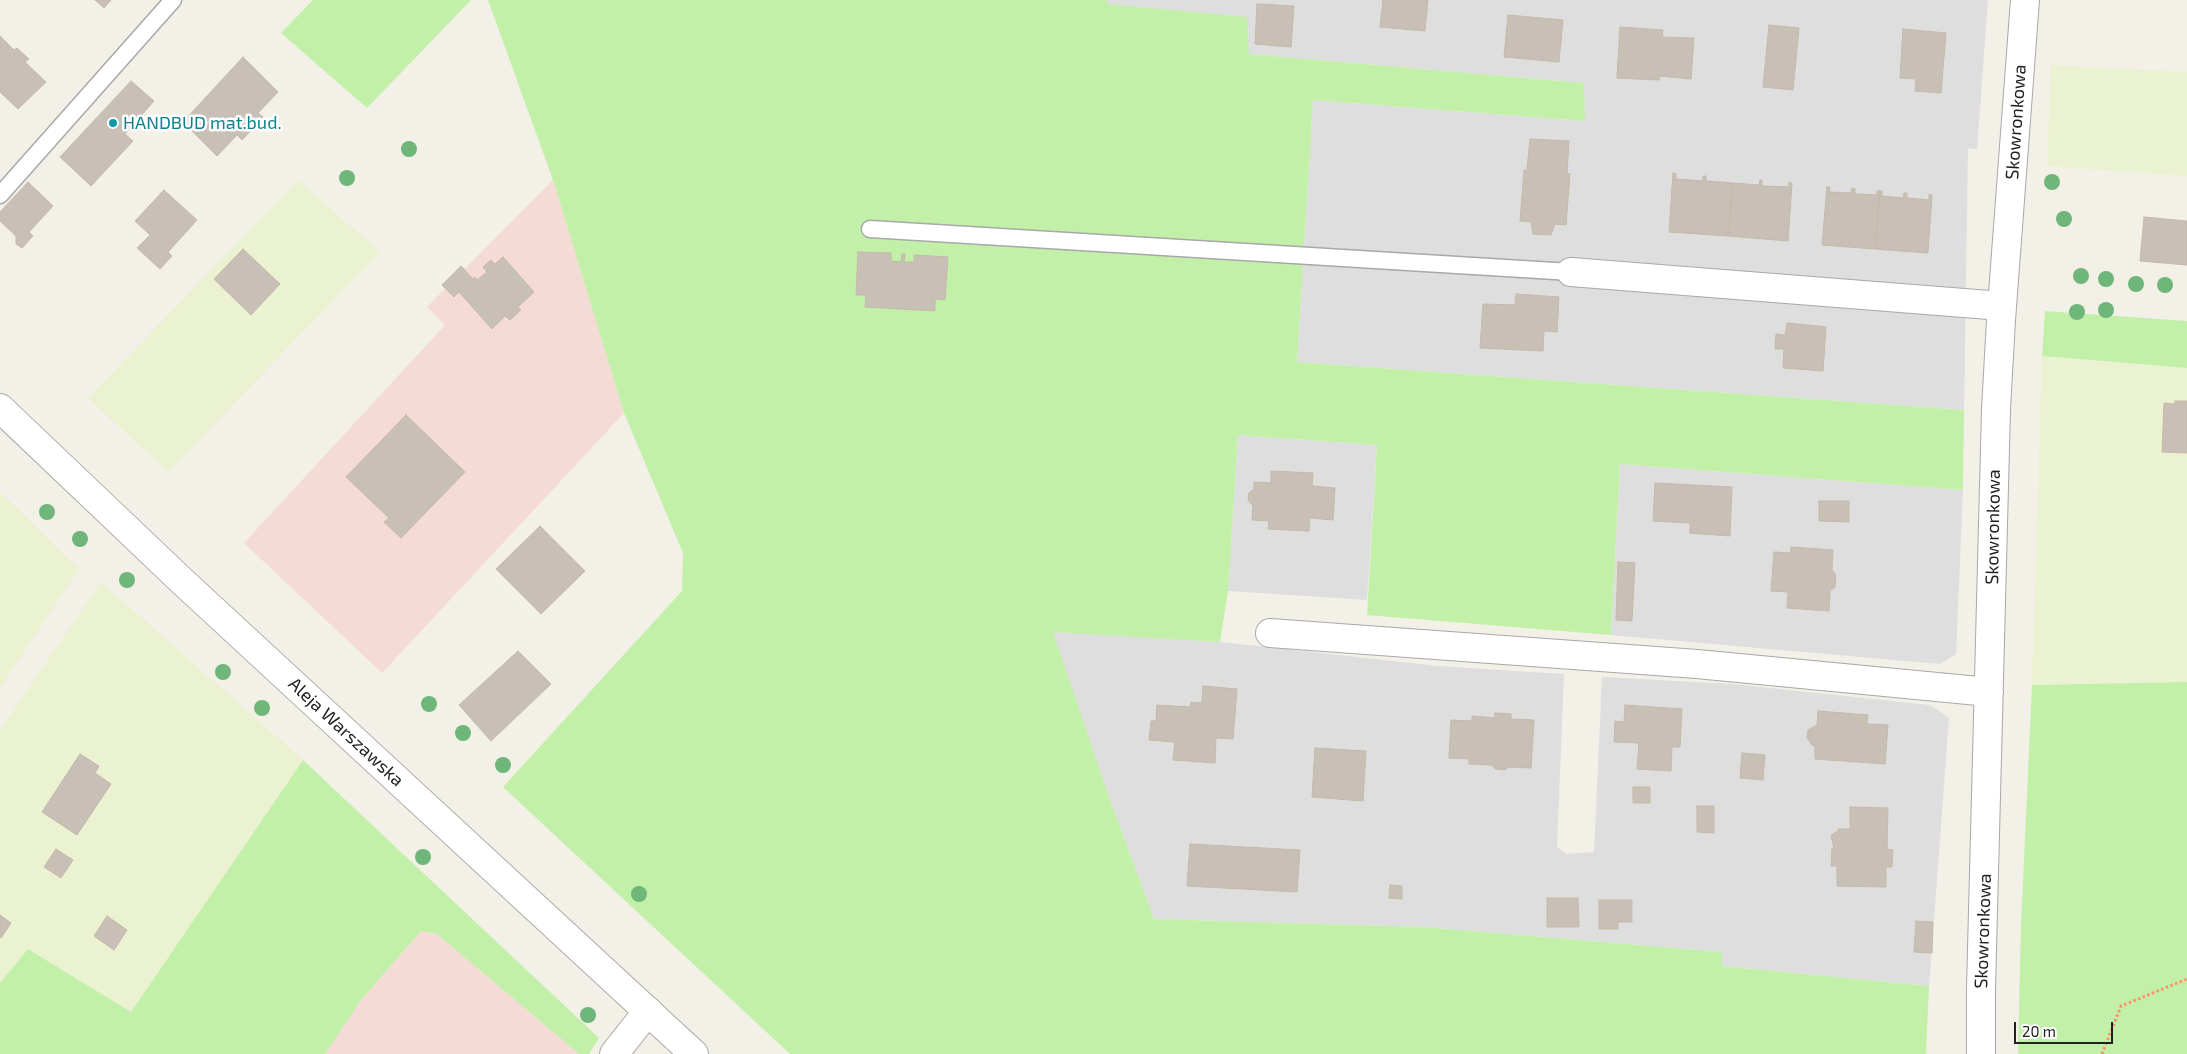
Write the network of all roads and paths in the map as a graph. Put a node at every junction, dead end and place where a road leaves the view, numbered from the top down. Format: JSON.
{"nodes":[{"id":1,"x":172,"y":0,"type":"edge"},
{"id":2,"x":2025,"y":0,"type":"edge"},
{"id":3,"x":0,"y":196,"type":"edge"},
{"id":4,"x":870,"y":229,"type":"dead end"},
{"id":5,"x":1571,"y":272,"type":"joint"},
{"id":6,"x":2002,"y":306,"type":"junction"},
{"id":7,"x":2,"y":414,"type":"edge"},
{"id":8,"x":1270,"y":633,"type":"dead end"},
{"id":9,"x":1989,"y":692,"type":"junction"},
{"id":10,"x":2187,"y":979,"type":"edge"},
{"id":11,"x":648,"y":1011,"type":"junction"},
{"id":12,"x":614,"y":1054,"type":"edge"},
{"id":13,"x":694,"y":1054,"type":"edge"},
{"id":14,"x":1981,"y":1054,"type":"edge"},
{"id":15,"x":2102,"y":1054,"type":"edge"}],
"edges":[{"from":1,"to":3,"type":"lane"},
{"from":2,"to":6,"type":"street","name":"Skowronkowa"},
{"from":4,"to":5,"type":"lane"},
{"from":5,"to":6,"type":"street"},
{"from":6,"to":9,"type":"street","name":"Skowronkowa"},
{"from":7,"to":11,"type":"street","name":"Aleja Warszawska"},
{"from":8,"to":9,"type":"street"},
{"from":9,"to":14,"type":"street","name":"Skowronkowa"},
{"from":10,"to":15,"type":"path"},
{"from":11,"to":12,"type":"street"},
{"from":11,"to":13,"type":"street","name":"Aleja Warszawska"}]}
